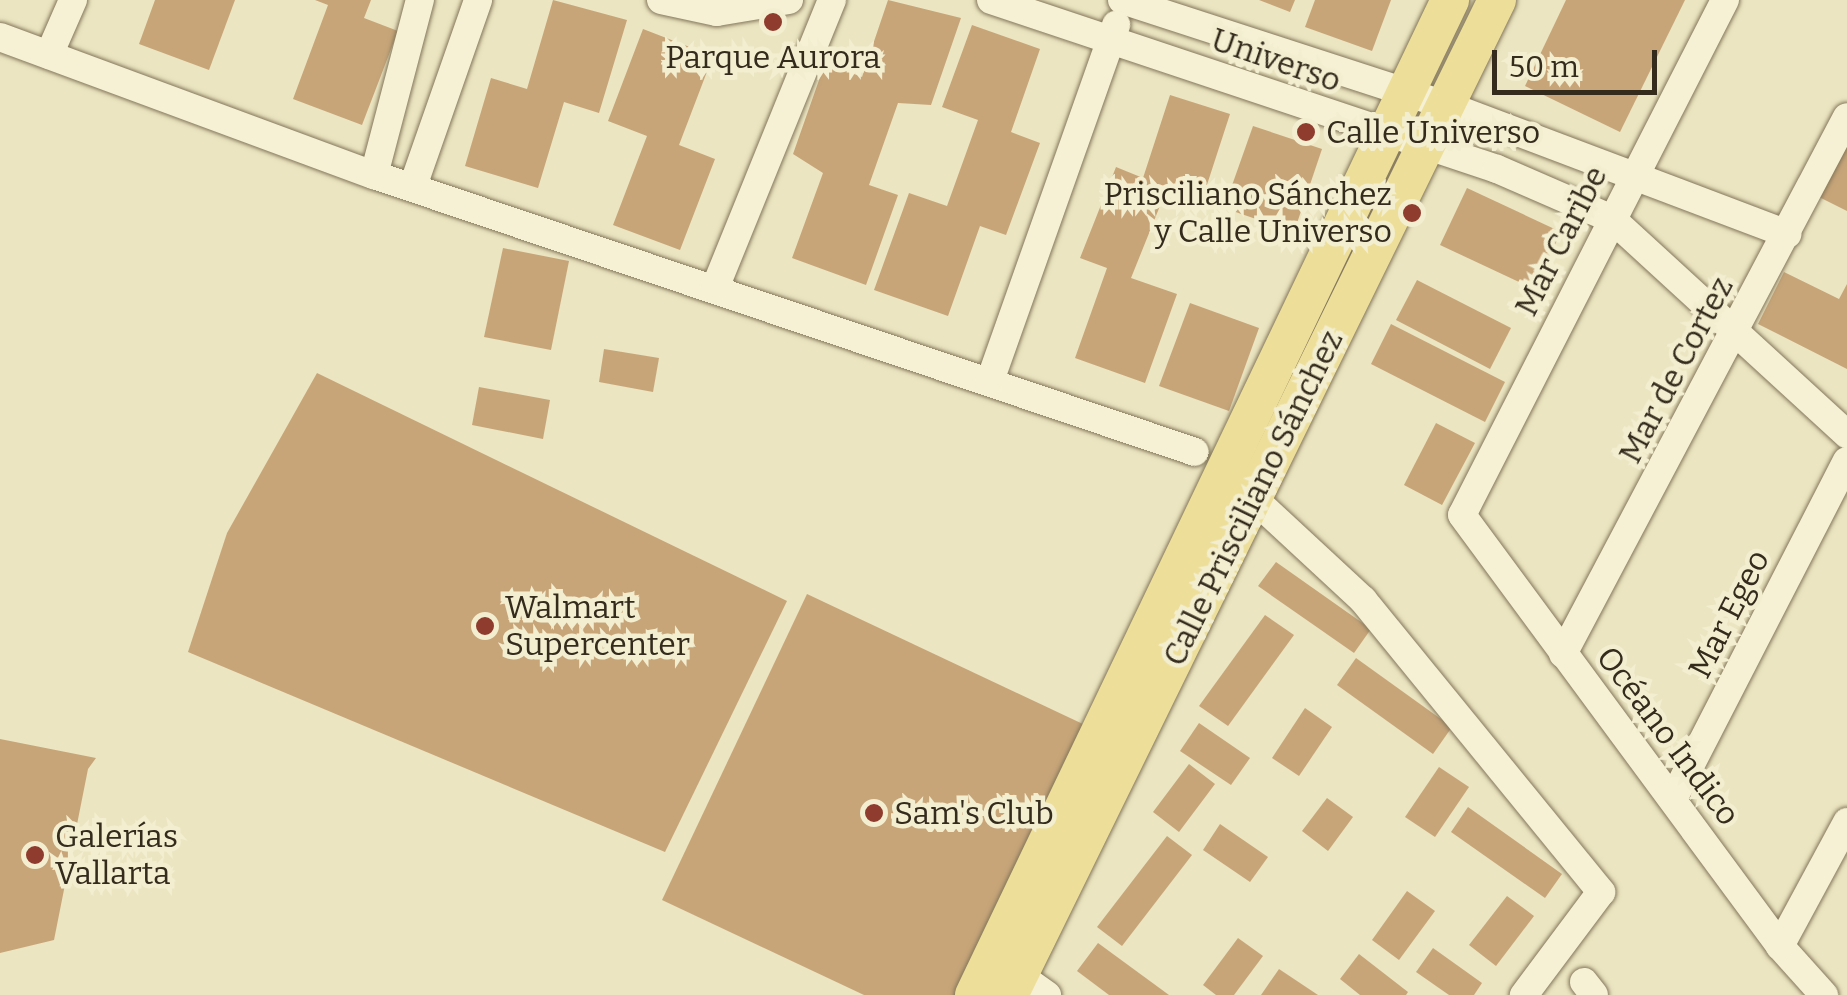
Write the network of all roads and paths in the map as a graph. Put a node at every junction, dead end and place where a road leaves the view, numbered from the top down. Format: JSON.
{"nodes":[{"id":1,"x":73,"y":0,"type":"edge"},
{"id":2,"x":420,"y":0,"type":"edge"},
{"id":3,"x":478,"y":0,"type":"edge"},
{"id":4,"x":661,"y":0,"type":"edge"},
{"id":5,"x":789,"y":0,"type":"edge"},
{"id":6,"x":832,"y":0,"type":"edge"},
{"id":7,"x":991,"y":0,"type":"edge"},
{"id":8,"x":1123,"y":0,"type":"edge"},
{"id":9,"x":1450,"y":0,"type":"edge"},
{"id":10,"x":1497,"y":0,"type":"edge"},
{"id":11,"x":1726,"y":0,"type":"edge"},
{"id":12,"x":0,"y":37,"type":"edge"},
{"id":13,"x":1111,"y":41,"type":"junction"},
{"id":14,"x":49,"y":56,"type":"junction"},
{"id":15,"x":1404,"y":94,"type":"junction"},
{"id":16,"x":1446,"y":105,"type":"junction"},
{"id":17,"x":1847,"y":117,"type":"edge"},
{"id":18,"x":1387,"y":134,"type":"junction"},
{"id":19,"x":1426,"y":146,"type":"junction"},
{"id":20,"x":374,"y":175,"type":"junction"},
{"id":21,"x":1634,"y":175,"type":"junction"},
{"id":22,"x":413,"y":186,"type":"junction"},
{"id":23,"x":1612,"y":219,"type":"junction"},
{"id":24,"x":1787,"y":234,"type":"junction"},
{"id":25,"x":715,"y":288,"type":"junction"},
{"id":26,"x":1738,"y":331,"type":"junction"},
{"id":27,"x":990,"y":382,"type":"junction"},
{"id":28,"x":1847,"y":434,"type":"edge"},
{"id":29,"x":1195,"y":452,"type":"dead end"},
{"id":30,"x":1847,"y":461,"type":"edge"},
{"id":31,"x":1254,"y":498,"type":"junction"},
{"id":32,"x":1462,"y":515,"type":"joint"},
{"id":33,"x":1563,"y":654,"type":"junction"},
{"id":34,"x":1673,"y":799,"type":"junction"},
{"id":35,"x":1847,"y":822,"type":"edge"},
{"id":36,"x":1780,"y":946,"type":"junction"},
{"id":37,"x":1017,"y":980,"type":"edge"},
{"id":38,"x":974,"y":995,"type":"edge"},
{"id":39,"x":1524,"y":995,"type":"edge"},
{"id":40,"x":1824,"y":995,"type":"edge"}],
"edges":[{"from":1,"to":14,"type":"street"},
{"from":2,"to":20,"type":"street"},
{"from":3,"to":22,"type":"street"},
{"from":4,"to":5,"type":"street"},
{"from":6,"to":25,"type":"street"},
{"from":7,"to":13,"type":"street","name":"Universo"},
{"from":8,"to":13,"type":"street"},
{"from":8,"to":15,"type":"street","name":"Universo"},
{"from":9,"to":15,"type":"main road","name":"Calle Prisciliano Sánchez"},
{"from":10,"to":16,"type":"main road","name":"Calle Prisciliano Sánchez"},
{"from":11,"to":21,"type":"street","name":"Mar Caribe"},
{"from":12,"to":14,"type":"street"},
{"from":13,"to":18,"type":"street","name":"Universo"},
{"from":13,"to":27,"type":"street"},
{"from":14,"to":20,"type":"street"},
{"from":15,"to":16,"type":"street","name":"Universo"},
{"from":15,"to":18,"type":"main road","name":"Calle Prisciliano Sánchez"},
{"from":16,"to":19,"type":"main road","name":"Calle Prisciliano Sánchez"},
{"from":16,"to":21,"type":"street","name":"Universo"},
{"from":17,"to":24,"type":"street","name":"Mar de Cortez"},
{"from":18,"to":19,"type":"street","name":"Universo"},
{"from":18,"to":37,"type":"main road","name":"Calle Prisciliano Sánchez"},
{"from":19,"to":23,"type":"street","name":"Universo"},
{"from":19,"to":31,"type":"main road","name":"Calle Prisciliano Sánchez"},
{"from":20,"to":22,"type":"street"},
{"from":21,"to":23,"type":"street","name":"Mar Caribe"},
{"from":21,"to":24,"type":"street","name":"Universo"},
{"from":22,"to":25,"type":"street"},
{"from":23,"to":26,"type":"street","name":"Universo"},
{"from":23,"to":32,"type":"street","name":"Mar Caribe"},
{"from":24,"to":26,"type":"street","name":"Mar de Cortez"},
{"from":25,"to":27,"type":"street"},
{"from":26,"to":28,"type":"street","name":"Universo"},
{"from":26,"to":33,"type":"street","name":"Mar de Cortez"},
{"from":27,"to":29,"type":"street"},
{"from":30,"to":34,"type":"street","name":"Mar Egeo"},
{"from":31,"to":37,"type":"main road","name":"Calle Prisciliano Sánchez"},
{"from":31,"to":39,"type":"street"},
{"from":32,"to":33,"type":"street","name":"Océano Indico"},
{"from":33,"to":34,"type":"street","name":"Océano Indico"},
{"from":34,"to":36,"type":"street","name":"Océano Indico"},
{"from":35,"to":36,"type":"street"},
{"from":36,"to":40,"type":"street","name":"Océano Indico"},
{"from":37,"to":38,"type":"main road","name":"Calle Prisciliano Sánchez"}]}
